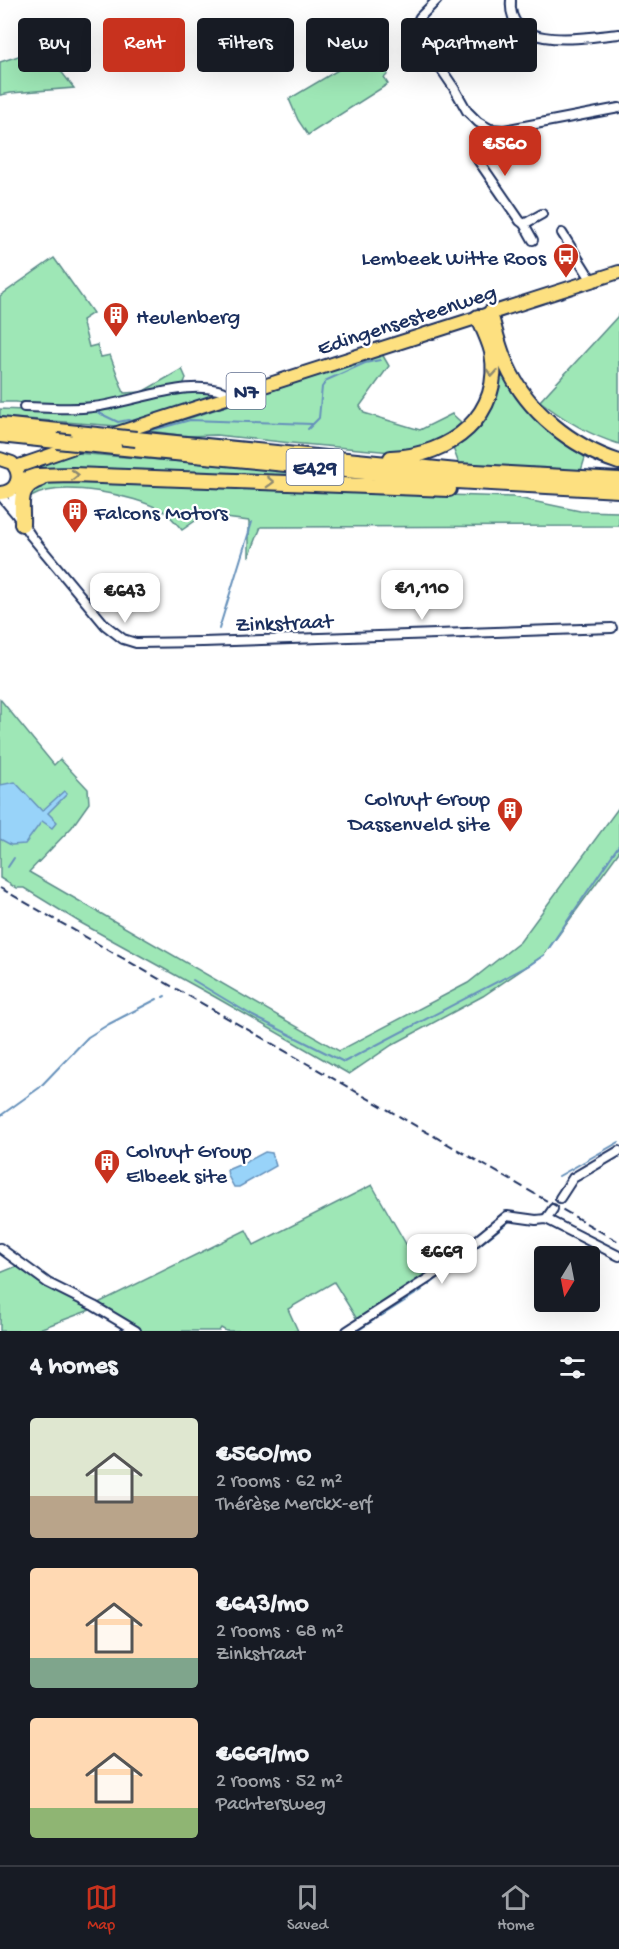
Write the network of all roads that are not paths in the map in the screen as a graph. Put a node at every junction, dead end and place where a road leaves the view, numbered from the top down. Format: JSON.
{"nodes":[{"id":1,"x":437,"y":0,"type":"edge"},
{"id":2,"x":511,"y":0,"type":"edge"},
{"id":3,"x":619,"y":34,"type":"edge"},
{"id":4,"x":619,"y":108,"type":"edge"},
{"id":5,"x":490,"y":129,"type":"junction"},
{"id":6,"x":542,"y":214,"type":"dead end"},
{"id":7,"x":524,"y":224,"type":"junction"},
{"id":8,"x":562,"y":233,"type":"dead end"},
{"id":9,"x":532,"y":240,"type":"dead end"},
{"id":10,"x":619,"y":272,"type":"edge"},
{"id":11,"x":592,"y":281,"type":"junction"},
{"id":12,"x":484,"y":315,"type":"junction"},
{"id":13,"x":233,"y":396,"type":"junction"},
{"id":14,"x":24,"y":407,"type":"dead end"},
{"id":15,"x":0,"y":425,"type":"edge"},
{"id":16,"x":0,"y":435,"type":"edge"},
{"id":17,"x":0,"y":459,"type":"edge"},
{"id":18,"x":360,"y":461,"type":"junction"},
{"id":19,"x":619,"y":462,"type":"edge"},
{"id":20,"x":16,"y":467,"type":"junction"},
{"id":21,"x":52,"y":476,"type":"junction"},
{"id":22,"x":619,"y":480,"type":"edge"},
{"id":23,"x":517,"y":485,"type":"junction"},
{"id":24,"x":7,"y":490,"type":"edge"},
{"id":25,"x":619,"y":490,"type":"edge"},
{"id":26,"x":19,"y":519,"type":"junction"},
{"id":27,"x":612,"y":628,"type":"dead end"},
{"id":28,"x":619,"y":1151,"type":"edge"},
{"id":29,"x":560,"y":1198,"type":"dead end"},
{"id":30,"x":553,"y":1209,"type":"dead end"},
{"id":31,"x":546,"y":1219,"type":"junction"},
{"id":32,"x":0,"y":1248,"type":"edge"},
{"id":33,"x":619,"y":1256,"type":"edge"},
{"id":34,"x":136,"y":1331,"type":"edge"},
{"id":35,"x":347,"y":1331,"type":"edge"}],
"edges":[{"from":1,"to":5,"type":"street"},
{"from":2,"to":3,"type":"street"},
{"from":4,"to":5,"type":"street"},
{"from":5,"to":7,"type":"street"},
{"from":6,"to":7,"type":"street"},
{"from":7,"to":9,"type":"street"},
{"from":8,"to":11,"type":"street"},
{"from":10,"to":11,"type":"main road","name":"Edingensesteenweg","number":"N7"},
{"from":11,"to":12,"type":"main road","name":"Edingensesteenweg","number":"N7"},
{"from":12,"to":13,"type":"main road","name":"Edingensesteenweg","number":"N7"},
{"from":12,"to":18,"type":"highway","one_way":true},
{"from":12,"to":19,"type":"highway"},
{"from":13,"to":14,"type":"street"},
{"from":13,"to":20,"type":"main road","name":"Edingensesteenweg","number":"N7"},
{"from":15,"to":18,"type":"highway","number":"E429","bridge":true},
{"from":16,"to":23,"type":"highway","number":"E429","bridge":true},
{"from":17,"to":20,"type":"main road"},
{"from":18,"to":22,"type":"highway","number":"E429"},
{"from":20,"to":24,"type":"main road"},
{"from":21,"to":23,"type":"highway","one_way":true},
{"from":21,"to":24,"type":"highway"},
{"from":21,"to":26,"type":"highway"},
{"from":23,"to":25,"type":"highway","number":"E429"},
{"from":24,"to":26,"type":"street","name":"Zinkstraat"},
{"from":24,"to":26,"type":"street","name":"Zinkstraat"},
{"from":26,"to":27,"type":"street","name":"Zinkstraat"},
{"from":28,"to":29,"type":"street"},
{"from":30,"to":31,"type":"street"},
{"from":31,"to":33,"type":"street"},
{"from":31,"to":35,"type":"street"},
{"from":32,"to":34,"type":"street"}]}
